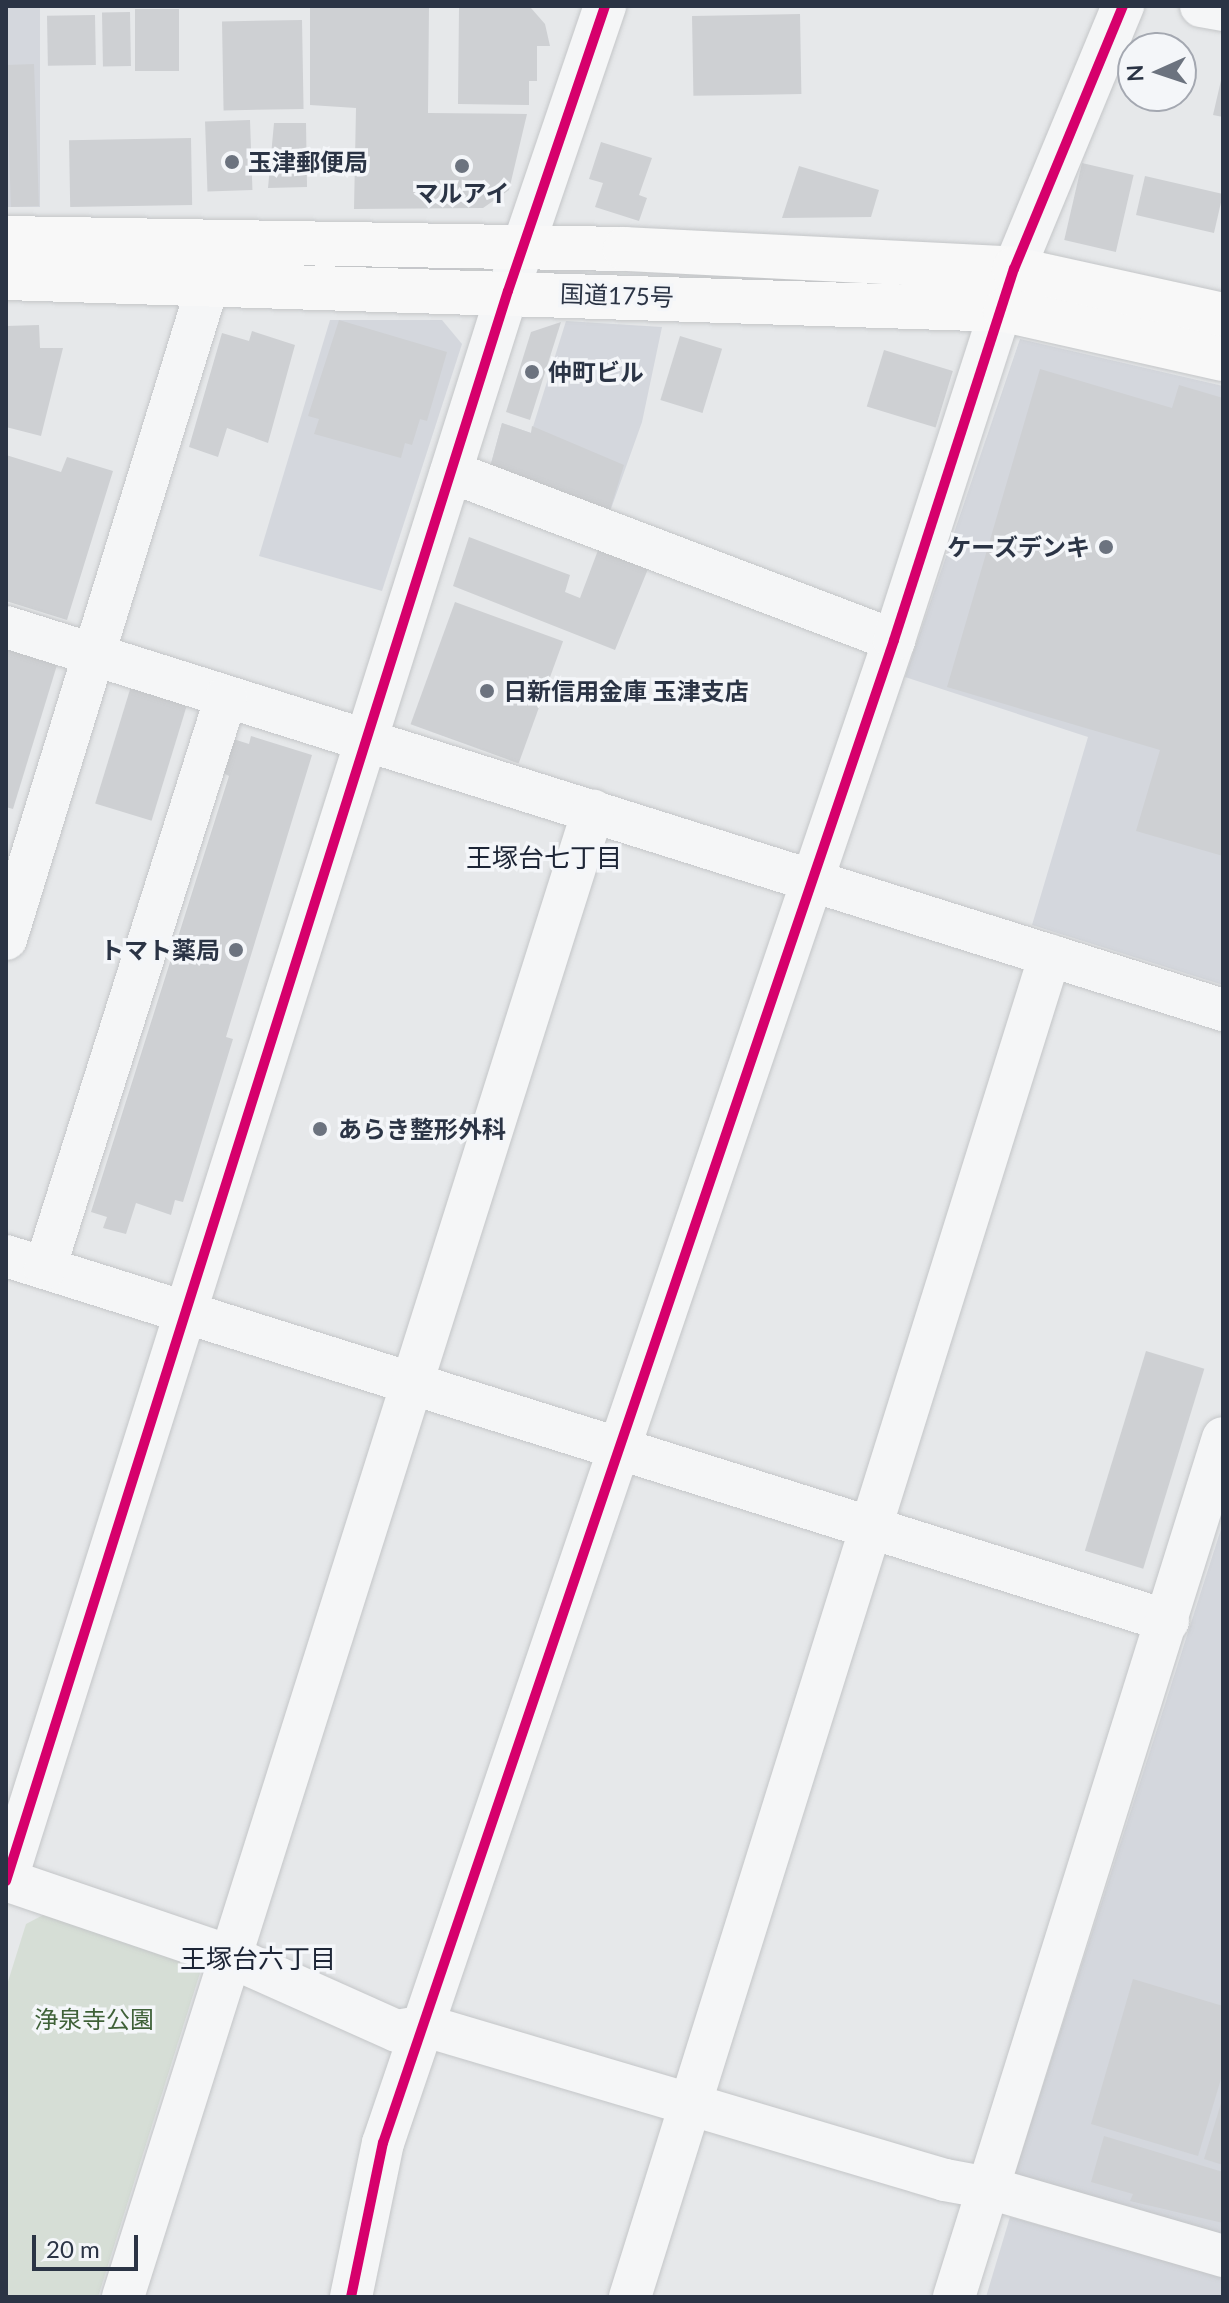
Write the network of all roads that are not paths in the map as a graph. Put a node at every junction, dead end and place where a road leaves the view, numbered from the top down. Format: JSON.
{"nodes":[{"id":1,"x":605,"y":6,"type":"edge"},
{"id":2,"x":1123,"y":6,"type":"edge"},
{"id":3,"x":1201,"y":6,"type":"edge"},
{"id":4,"x":1223,"y":10,"type":"edge"},
{"id":5,"x":6,"y":238,"type":"edge"},
{"id":6,"x":524,"y":250,"type":"junction"},
{"id":7,"x":215,"y":263,"type":"junction"},
{"id":8,"x":6,"y":278,"type":"edge"},
{"id":9,"x":1009,"y":290,"type":"junction"},
{"id":10,"x":508,"y":291,"type":"junction"},
{"id":11,"x":1223,"y":315,"type":"edge"},
{"id":12,"x":1223,"y":359,"type":"edge"},
{"id":13,"x":451,"y":472,"type":"junction"},
{"id":14,"x":6,"y":627,"type":"edge"},
{"id":15,"x":894,"y":640,"type":"junction"},
{"id":16,"x":95,"y":654,"type":"junction"},
{"id":17,"x":226,"y":697,"type":"junction"},
{"id":18,"x":366,"y":741,"type":"junction"},
{"id":19,"x":593,"y":811,"type":"junction"},
{"id":20,"x":812,"y":883,"type":"junction"},
{"id":21,"x":6,"y":939,"type":"edge"},
{"id":22,"x":1050,"y":955,"type":"junction"},
{"id":23,"x":1223,"y":1010,"type":"edge"},
{"id":24,"x":6,"y":1256,"type":"edge"},
{"id":25,"x":45,"y":1268,"type":"junction"},
{"id":26,"x":187,"y":1313,"type":"junction"},
{"id":27,"x":415,"y":1385,"type":"junction"},
{"id":28,"x":1223,"y":1438,"type":"edge"},
{"id":29,"x":620,"y":1451,"type":"junction"},
{"id":30,"x":870,"y":1529,"type":"junction"},
{"id":31,"x":1168,"y":1621,"type":"junction"},
{"id":32,"x":6,"y":1880,"type":"edge"},
{"id":33,"x":229,"y":1956,"type":"junction"},
{"id":34,"x":426,"y":2026,"type":"junction"},
{"id":35,"x":690,"y":2106,"type":"junction"},
{"id":36,"x":989,"y":2188,"type":"junction"},
{"id":37,"x":1223,"y":2256,"type":"edge"},
{"id":38,"x":123,"y":2297,"type":"edge"},
{"id":39,"x":351,"y":2297,"type":"edge"},
{"id":40,"x":630,"y":2297,"type":"edge"},
{"id":41,"x":954,"y":2297,"type":"edge"}],
"edges":[{"from":1,"to":6,"type":"street"},
{"from":2,"to":9,"type":"street"},
{"from":3,"to":4,"type":"street"},
{"from":5,"to":7,"type":"highway","name":"国道175号"},
{"from":6,"to":7,"type":"highway","name":"国道175号"},
{"from":6,"to":9,"type":"highway","name":"国道175号"},
{"from":6,"to":10,"type":"street"},
{"from":7,"to":8,"type":"highway","name":"国道175号"},
{"from":7,"to":10,"type":"highway","name":"国道175号"},
{"from":7,"to":16,"type":"street"},
{"from":9,"to":10,"type":"highway","name":"国道175号"},
{"from":9,"to":11,"type":"highway","name":"国道175号"},
{"from":9,"to":12,"type":"highway","name":"国道175号"},
{"from":9,"to":15,"type":"street"},
{"from":10,"to":13,"type":"street"},
{"from":13,"to":15,"type":"street"},
{"from":13,"to":18,"type":"street"},
{"from":14,"to":16,"type":"street"},
{"from":15,"to":20,"type":"street"},
{"from":16,"to":17,"type":"street"},
{"from":16,"to":21,"type":"street"},
{"from":17,"to":18,"type":"street"},
{"from":17,"to":25,"type":"street"},
{"from":18,"to":19,"type":"street"},
{"from":18,"to":26,"type":"street"},
{"from":19,"to":20,"type":"street"},
{"from":19,"to":27,"type":"street"},
{"from":20,"to":22,"type":"street"},
{"from":20,"to":29,"type":"street"},
{"from":22,"to":23,"type":"street"},
{"from":22,"to":30,"type":"street"},
{"from":24,"to":25,"type":"street"},
{"from":25,"to":26,"type":"street"},
{"from":26,"to":27,"type":"street"},
{"from":26,"to":32,"type":"street"},
{"from":27,"to":29,"type":"street"},
{"from":27,"to":33,"type":"street"},
{"from":28,"to":31,"type":"street"},
{"from":29,"to":30,"type":"street"},
{"from":29,"to":34,"type":"street"},
{"from":30,"to":31,"type":"street"},
{"from":30,"to":35,"type":"street"},
{"from":31,"to":36,"type":"street"},
{"from":32,"to":33,"type":"street"},
{"from":33,"to":34,"type":"street"},
{"from":33,"to":38,"type":"street"},
{"from":34,"to":35,"type":"street"},
{"from":34,"to":39,"type":"street"},
{"from":35,"to":36,"type":"street"},
{"from":35,"to":40,"type":"street"},
{"from":36,"to":37,"type":"street"},
{"from":36,"to":41,"type":"street"}]}
